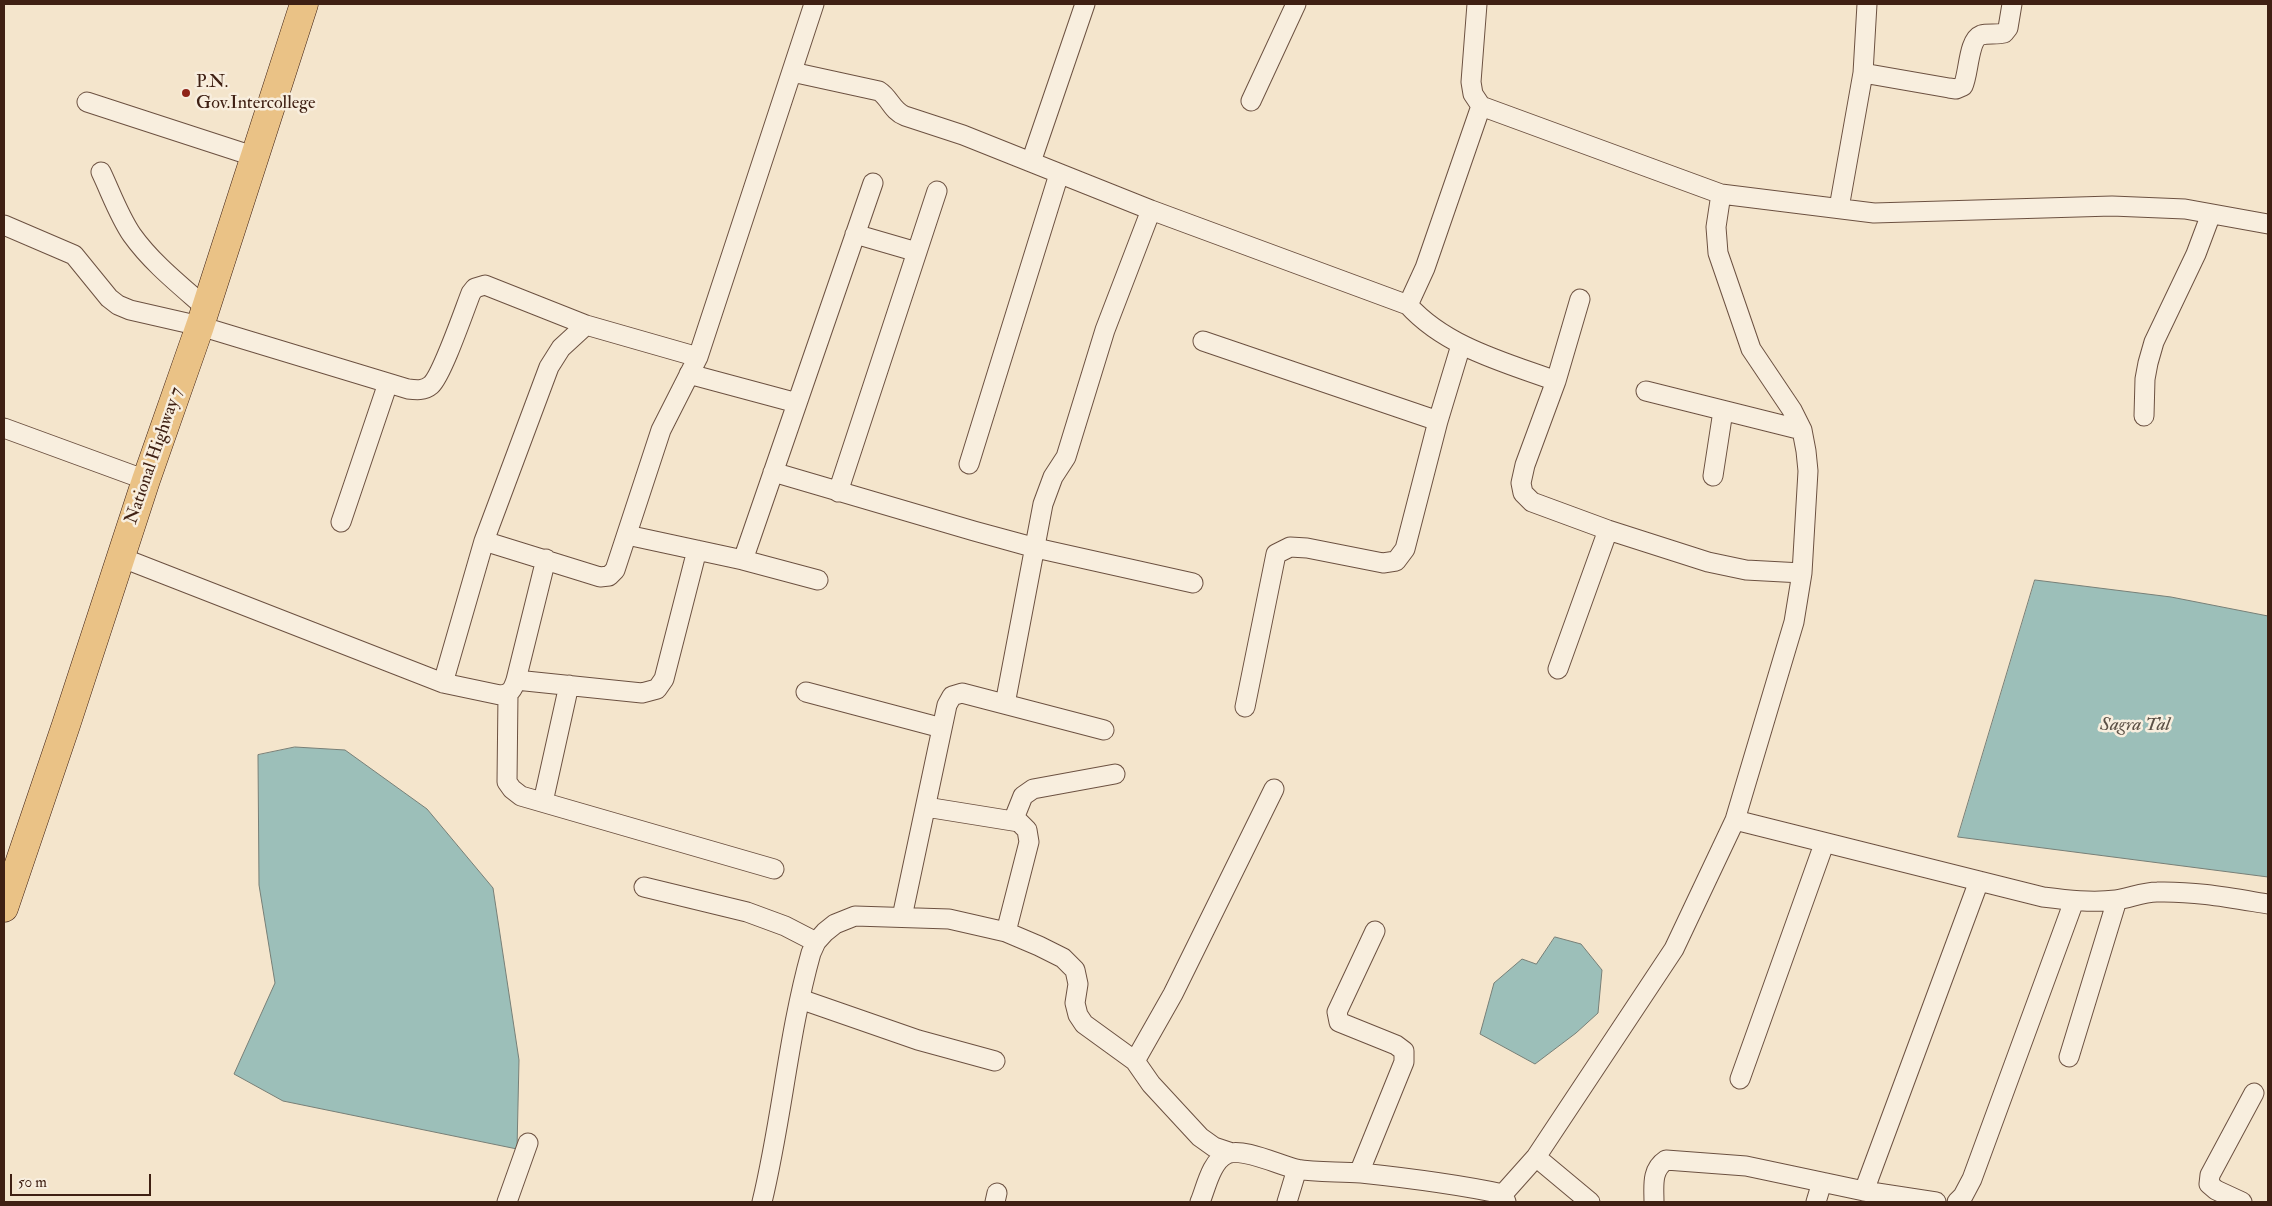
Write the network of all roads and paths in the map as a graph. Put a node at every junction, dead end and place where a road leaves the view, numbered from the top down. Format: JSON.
{"nodes":[{"id":1,"x":304,"y":4,"type":"edge"},
{"id":2,"x":814,"y":4,"type":"edge"},
{"id":3,"x":1085,"y":4,"type":"edge"},
{"id":4,"x":1296,"y":4,"type":"edge"},
{"id":5,"x":1477,"y":4,"type":"edge"},
{"id":6,"x":1867,"y":4,"type":"edge"},
{"id":7,"x":2012,"y":4,"type":"edge"},
{"id":8,"x":792,"y":72,"type":"junction"},
{"id":9,"x":1863,"y":73,"type":"junction"},
{"id":10,"x":1251,"y":101,"type":"dead end"},
{"id":11,"x":87,"y":102,"type":"dead end"},
{"id":12,"x":1481,"y":106,"type":"junction"},
{"id":13,"x":256,"y":157,"type":"junction"},
{"id":14,"x":1030,"y":162,"type":"junction"},
{"id":15,"x":101,"y":172,"type":"dead end"},
{"id":16,"x":1058,"y":174,"type":"junction"},
{"id":17,"x":873,"y":183,"type":"dead end"},
{"id":18,"x":937,"y":191,"type":"dead end"},
{"id":19,"x":1722,"y":194,"type":"junction"},
{"id":20,"x":1839,"y":208,"type":"junction"},
{"id":21,"x":1152,"y":210,"type":"junction"},
{"id":22,"x":2211,"y":214,"type":"junction"},
{"id":23,"x":2268,"y":224,"type":"edge"},
{"id":24,"x":4,"y":225,"type":"edge"},
{"id":25,"x":855,"y":234,"type":"junction"},
{"id":26,"x":918,"y":252,"type":"junction"},
{"id":27,"x":1580,"y":299,"type":"dead end"},
{"id":28,"x":1408,"y":305,"type":"junction"},
{"id":29,"x":203,"y":317,"type":"junction"},
{"id":30,"x":586,"y":325,"type":"junction"},
{"id":31,"x":1203,"y":341,"type":"dead end"},
{"id":32,"x":1461,"y":345,"type":"junction"},
{"id":33,"x":693,"y":366,"type":"junction"},
{"id":34,"x":1556,"y":381,"type":"junction"},
{"id":35,"x":388,"y":384,"type":"junction"},
{"id":36,"x":1646,"y":391,"type":"dead end"},
{"id":37,"x":797,"y":403,"type":"junction"},
{"id":38,"x":1724,"y":411,"type":"junction"},
{"id":39,"x":2144,"y":416,"type":"dead end"},
{"id":40,"x":1438,"y":421,"type":"junction"},
{"id":41,"x":4,"y":428,"type":"edge"},
{"id":42,"x":1802,"y":430,"type":"junction"},
{"id":43,"x":969,"y":464,"type":"dead end"},
{"id":44,"x":773,"y":472,"type":"junction"},
{"id":45,"x":1713,"y":476,"type":"dead end"},
{"id":46,"x":146,"y":480,"type":"junction"},
{"id":47,"x":838,"y":492,"type":"junction"},
{"id":48,"x":341,"y":522,"type":"dead end"},
{"id":49,"x":1608,"y":530,"type":"junction"},
{"id":50,"x":627,"y":536,"type":"junction"},
{"id":51,"x":484,"y":541,"type":"junction"},
{"id":52,"x":1036,"y":548,"type":"junction"},
{"id":53,"x":697,"y":550,"type":"junction"},
{"id":54,"x":120,"y":557,"type":"junction"},
{"id":55,"x":546,"y":559,"type":"junction"},
{"id":56,"x":743,"y":560,"type":"junction"},
{"id":57,"x":1802,"y":573,"type":"junction"},
{"id":58,"x":818,"y":580,"type":"dead end"},
{"id":59,"x":1194,"y":583,"type":"dead end"},
{"id":60,"x":1558,"y":669,"type":"dead end"},
{"id":61,"x":443,"y":683,"type":"junction"},
{"id":62,"x":569,"y":685,"type":"junction"},
{"id":63,"x":512,"y":687,"type":"junction"},
{"id":64,"x":806,"y":692,"type":"dead end"},
{"id":65,"x":1005,"y":704,"type":"junction"},
{"id":66,"x":1245,"y":707,"type":"dead end"},
{"id":67,"x":942,"y":728,"type":"junction"},
{"id":68,"x":1104,"y":730,"type":"dead end"},
{"id":69,"x":1115,"y":774,"type":"dead end"},
{"id":70,"x":1274,"y":789,"type":"dead end"},
{"id":71,"x":543,"y":802,"type":"junction"},
{"id":72,"x":926,"y":806,"type":"junction"},
{"id":73,"x":1735,"y":820,"type":"junction"},
{"id":74,"x":1013,"y":821,"type":"junction"},
{"id":75,"x":1824,"y":844,"type":"junction"},
{"id":76,"x":774,"y":869,"type":"dead end"},
{"id":77,"x":1979,"y":881,"type":"junction"},
{"id":78,"x":644,"y":888,"type":"dead end"},
{"id":79,"x":2117,"y":900,"type":"junction"},
{"id":80,"x":5,"y":901,"type":"edge"},
{"id":81,"x":2074,"y":901,"type":"junction"},
{"id":82,"x":2268,"y":904,"type":"edge"},
{"id":83,"x":902,"y":917,"type":"junction"},
{"id":84,"x":1375,"y":931,"type":"dead end"},
{"id":85,"x":1006,"y":932,"type":"junction"},
{"id":86,"x":816,"y":942,"type":"junction"},
{"id":87,"x":800,"y":999,"type":"junction"},
{"id":88,"x":2069,"y":1057,"type":"dead end"},
{"id":89,"x":995,"y":1061,"type":"dead end"},
{"id":90,"x":1136,"y":1061,"type":"junction"},
{"id":91,"x":1740,"y":1079,"type":"dead end"},
{"id":92,"x":2254,"y":1093,"type":"dead end"},
{"id":93,"x":528,"y":1143,"type":"dead end"},
{"id":94,"x":1229,"y":1152,"type":"junction"},
{"id":95,"x":1536,"y":1157,"type":"junction"},
{"id":96,"x":1297,"y":1169,"type":"junction"},
{"id":97,"x":1359,"y":1173,"type":"junction"},
{"id":98,"x":1822,"y":1182,"type":"junction"},
{"id":99,"x":1864,"y":1191,"type":"junction"},
{"id":100,"x":1465,"y":1194,"type":"edge"},
{"id":101,"x":1505,"y":1198,"type":"edge"},
{"id":102,"x":507,"y":1202,"type":"edge"},
{"id":103,"x":762,"y":1202,"type":"edge"},
{"id":104,"x":1200,"y":1202,"type":"edge"},
{"id":105,"x":1287,"y":1202,"type":"edge"},
{"id":106,"x":1590,"y":1202,"type":"edge"},
{"id":107,"x":1654,"y":1202,"type":"edge"},
{"id":108,"x":1816,"y":1202,"type":"edge"},
{"id":109,"x":1936,"y":1202,"type":"edge"},
{"id":110,"x":1957,"y":1202,"type":"edge"},
{"id":111,"x":2242,"y":1202,"type":"edge"}],
"edges":[{"from":1,"to":13,"type":"main road","name":"National Highway 7"},
{"from":2,"to":8,"type":"street"},
{"from":3,"to":14,"type":"street"},
{"from":4,"to":10,"type":"street"},
{"from":5,"to":12,"type":"street"},
{"from":6,"to":9,"type":"street"},
{"from":7,"to":9,"type":"street"},
{"from":8,"to":14,"type":"street"},
{"from":8,"to":33,"type":"street"},
{"from":9,"to":20,"type":"street"},
{"from":11,"to":13,"type":"street"},
{"from":12,"to":19,"type":"street"},
{"from":12,"to":28,"type":"street"},
{"from":13,"to":29,"type":"main road","name":"National Highway 7"},
{"from":14,"to":16,"type":"street"},
{"from":15,"to":29,"type":"street"},
{"from":16,"to":21,"type":"street"},
{"from":16,"to":43,"type":"street"},
{"from":17,"to":25,"type":"street"},
{"from":18,"to":26,"type":"street"},
{"from":19,"to":20,"type":"street"},
{"from":19,"to":42,"type":"street"},
{"from":20,"to":22,"type":"street"},
{"from":21,"to":28,"type":"street"},
{"from":21,"to":52,"type":"street"},
{"from":22,"to":23,"type":"street"},
{"from":22,"to":39,"type":"street"},
{"from":24,"to":29,"type":"street"},
{"from":25,"to":26,"type":"street"},
{"from":25,"to":37,"type":"street"},
{"from":26,"to":47,"type":"street"},
{"from":27,"to":34,"type":"street"},
{"from":28,"to":32,"type":"street"},
{"from":29,"to":35,"type":"street"},
{"from":29,"to":46,"type":"main road","name":"National Highway 7"},
{"from":30,"to":33,"type":"street"},
{"from":30,"to":35,"type":"street"},
{"from":30,"to":51,"type":"street"},
{"from":31,"to":40,"type":"street"},
{"from":32,"to":34,"type":"street"},
{"from":32,"to":40,"type":"street"},
{"from":33,"to":37,"type":"street"},
{"from":33,"to":50,"type":"street"},
{"from":34,"to":49,"type":"street"},
{"from":35,"to":48,"type":"street"},
{"from":36,"to":38,"type":"street"},
{"from":37,"to":44,"type":"street"},
{"from":38,"to":42,"type":"street"},
{"from":38,"to":45,"type":"street"},
{"from":40,"to":66,"type":"street"},
{"from":41,"to":46,"type":"street"},
{"from":42,"to":57,"type":"street"},
{"from":44,"to":47,"type":"street"},
{"from":44,"to":56,"type":"street"},
{"from":46,"to":54,"type":"main road","name":"National Highway 7"},
{"from":47,"to":52,"type":"street"},
{"from":49,"to":57,"type":"street"},
{"from":49,"to":60,"type":"street"},
{"from":50,"to":53,"type":"street"},
{"from":50,"to":55,"type":"street"},
{"from":51,"to":55,"type":"street"},
{"from":51,"to":61,"type":"street"},
{"from":52,"to":59,"type":"street"},
{"from":52,"to":65,"type":"street"},
{"from":53,"to":56,"type":"street"},
{"from":53,"to":62,"type":"street"},
{"from":54,"to":61,"type":"street"},
{"from":54,"to":80,"type":"main road","name":"National Highway 7"},
{"from":55,"to":63,"type":"street"},
{"from":56,"to":58,"type":"street"},
{"from":57,"to":73,"type":"street"},
{"from":61,"to":63,"type":"street"},
{"from":62,"to":63,"type":"street"},
{"from":62,"to":71,"type":"street"},
{"from":63,"to":71,"type":"street"},
{"from":64,"to":67,"type":"street"},
{"from":65,"to":67,"type":"street"},
{"from":65,"to":68,"type":"street"},
{"from":67,"to":72,"type":"street"},
{"from":69,"to":74,"type":"street"},
{"from":70,"to":90,"type":"street"},
{"from":71,"to":76,"type":"street"},
{"from":72,"to":74,"type":"street"},
{"from":72,"to":83,"type":"street"},
{"from":73,"to":75,"type":"street"},
{"from":73,"to":95,"type":"street"},
{"from":74,"to":85,"type":"street"},
{"from":75,"to":77,"type":"street"},
{"from":75,"to":91,"type":"street"},
{"from":77,"to":81,"type":"street"},
{"from":77,"to":99,"type":"street"},
{"from":78,"to":86,"type":"street"},
{"from":79,"to":81,"type":"street"},
{"from":79,"to":82,"type":"street"},
{"from":79,"to":88,"type":"street"},
{"from":81,"to":110,"type":"street"},
{"from":83,"to":85,"type":"street"},
{"from":83,"to":86,"type":"street"},
{"from":84,"to":97,"type":"street"},
{"from":85,"to":90,"type":"street"},
{"from":86,"to":87,"type":"street"},
{"from":87,"to":89,"type":"street"},
{"from":87,"to":103,"type":"street"},
{"from":90,"to":94,"type":"street"},
{"from":92,"to":111,"type":"street"},
{"from":93,"to":102,"type":"street"},
{"from":94,"to":96,"type":"street"},
{"from":94,"to":104,"type":"street"},
{"from":95,"to":101,"type":"street"},
{"from":95,"to":106,"type":"street"},
{"from":96,"to":97,"type":"street"},
{"from":96,"to":105,"type":"street"},
{"from":97,"to":100,"type":"street"},
{"from":98,"to":99,"type":"street"},
{"from":98,"to":107,"type":"street"},
{"from":98,"to":108,"type":"street"},
{"from":99,"to":109,"type":"street"},
{"from":100,"to":101,"type":"street"}]}
